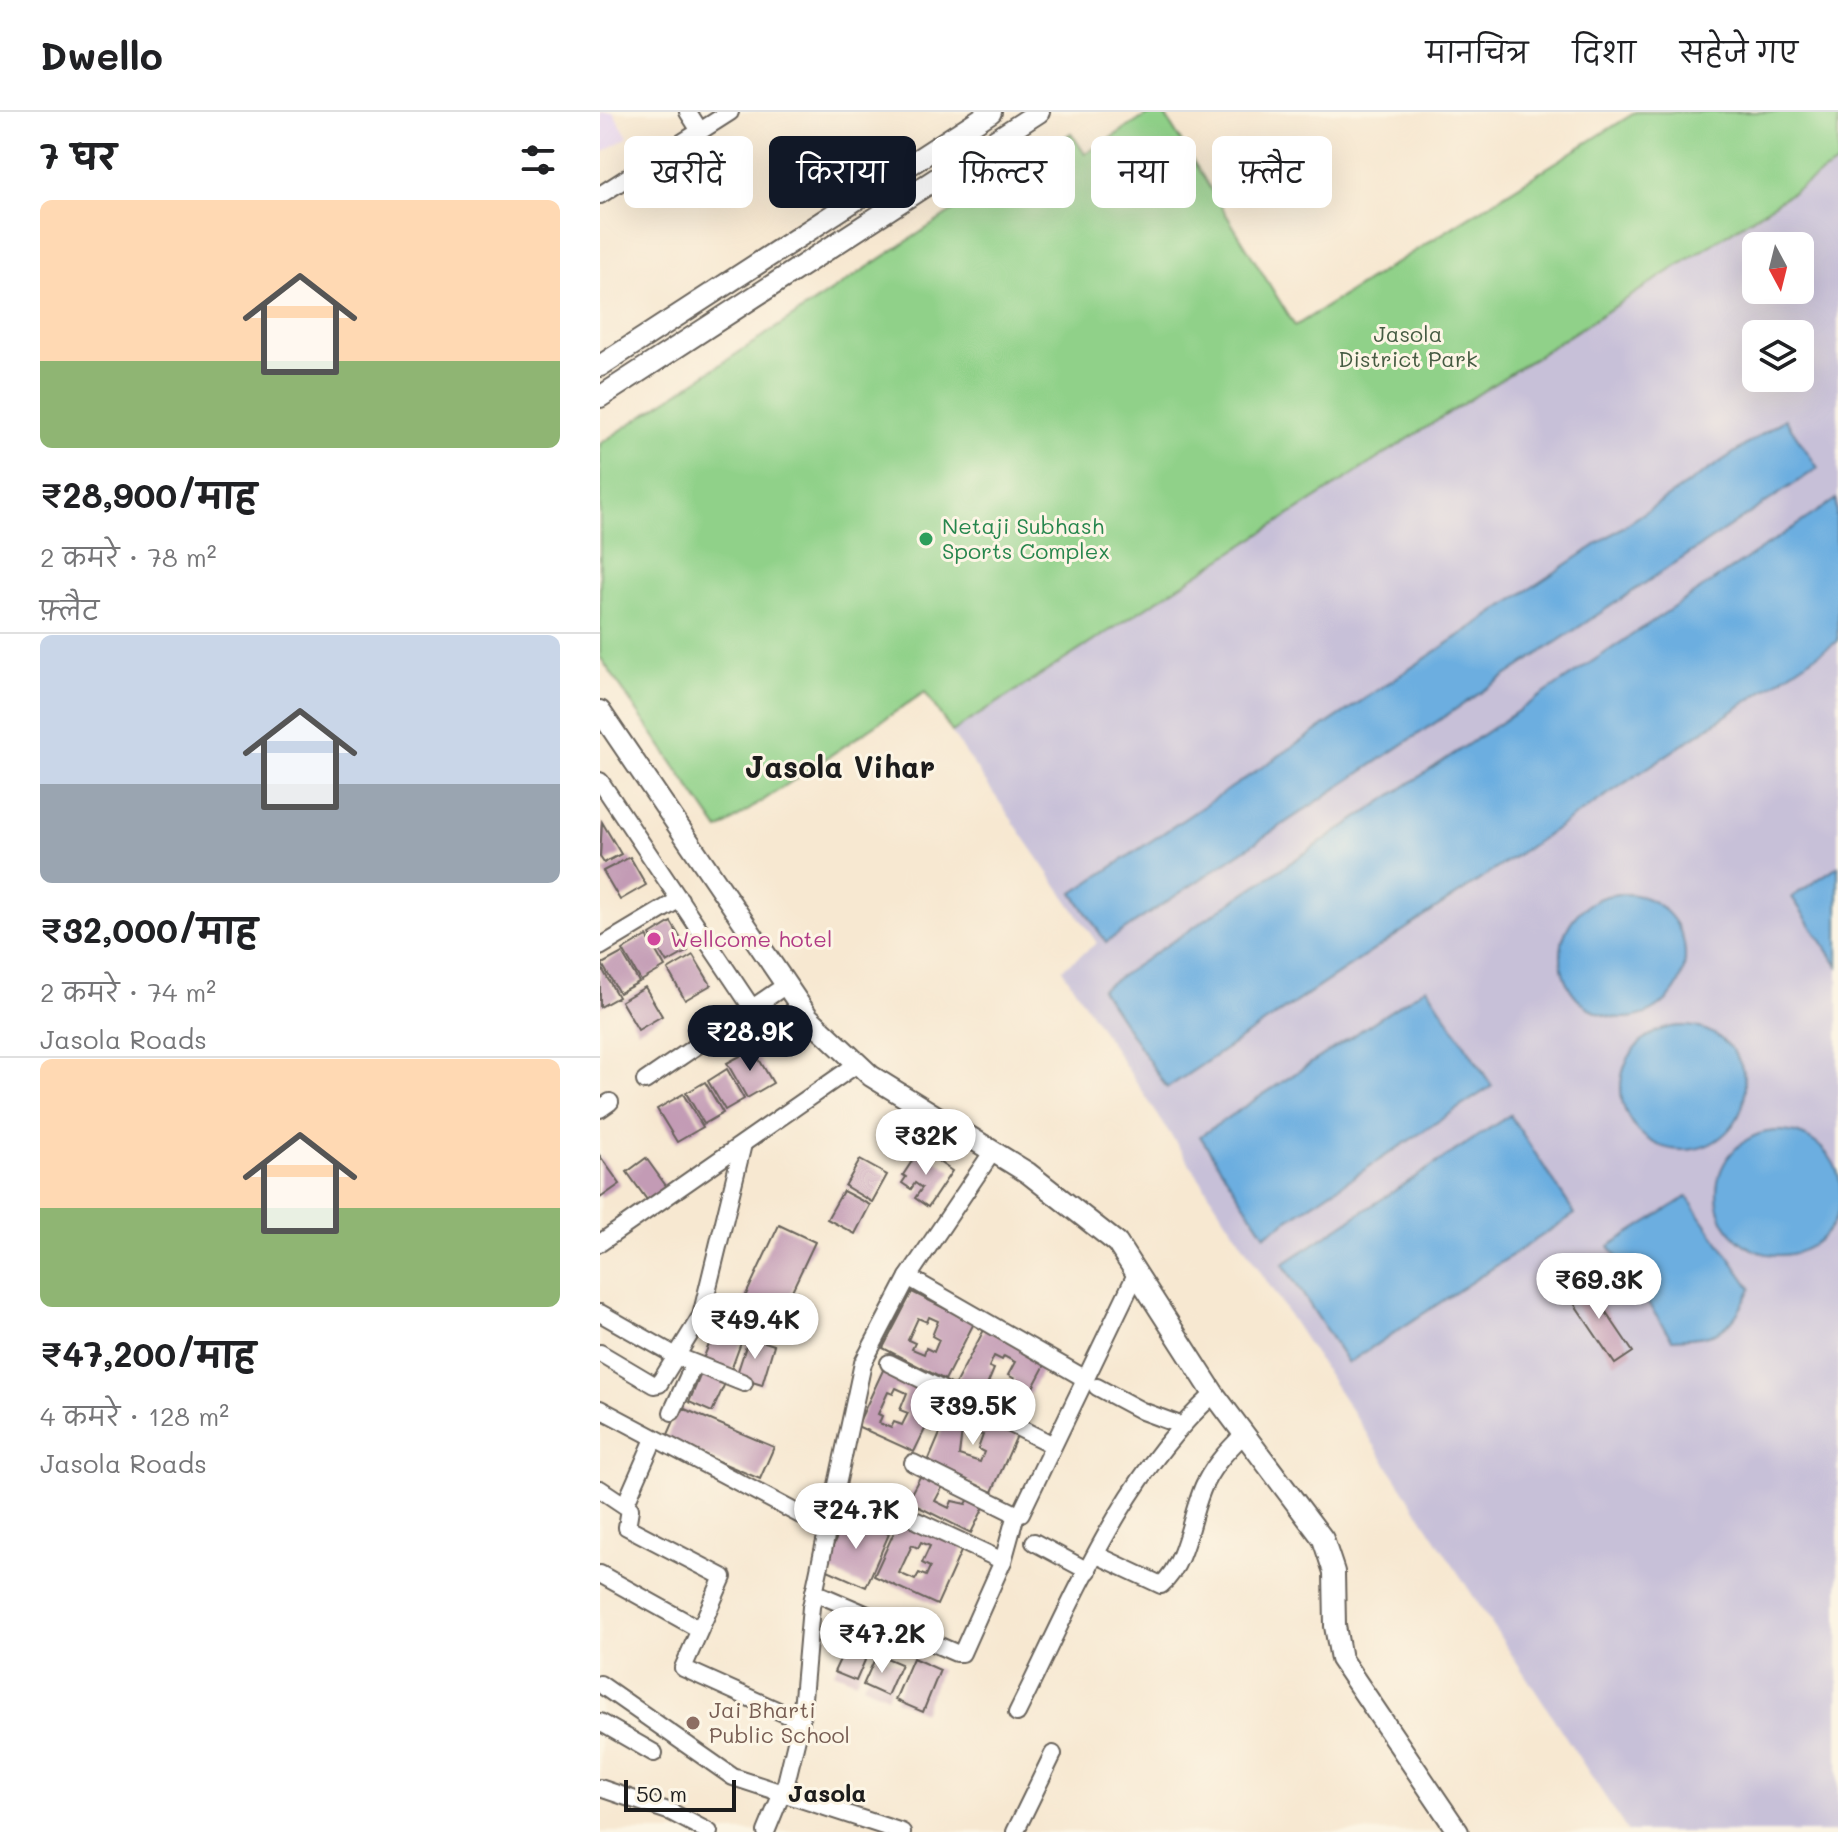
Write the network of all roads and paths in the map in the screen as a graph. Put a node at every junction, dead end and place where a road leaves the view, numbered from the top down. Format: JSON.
{"nodes":[{"id":1,"x":688,"y":112,"type":"edge"},
{"id":2,"x":730,"y":112,"type":"edge"},
{"id":3,"x":991,"y":112,"type":"edge"},
{"id":4,"x":1039,"y":112,"type":"edge"},
{"id":5,"x":700,"y":131,"type":"junction"},
{"id":6,"x":600,"y":195,"type":"edge"},
{"id":7,"x":600,"y":366,"type":"edge"},
{"id":8,"x":600,"y":397,"type":"edge"},
{"id":9,"x":600,"y":711,"type":"edge"},
{"id":10,"x":602,"y":790,"type":"edge"},
{"id":11,"x":680,"y":899,"type":"junction"},
{"id":12,"x":600,"y":947,"type":"edge"},
{"id":13,"x":786,"y":985,"type":"junction"},
{"id":14,"x":752,"y":1008,"type":"junction"},
{"id":15,"x":857,"y":1064,"type":"junction"},
{"id":16,"x":645,"y":1081,"type":"dead end"},
{"id":17,"x":743,"y":1144,"type":"junction"},
{"id":18,"x":993,"y":1151,"type":"junction"},
{"id":19,"x":600,"y":1243,"type":"edge"},
{"id":20,"x":1137,"y":1272,"type":"junction"},
{"id":21,"x":908,"y":1277,"type":"junction"},
{"id":22,"x":600,"y":1313,"type":"edge"},
{"id":23,"x":600,"y":1353,"type":"edge"},
{"id":24,"x":676,"y":1356,"type":"junction"},
{"id":25,"x":889,"y":1363,"type":"dead end"},
{"id":26,"x":694,"y":1364,"type":"junction"},
{"id":27,"x":1090,"y":1382,"type":"junction"},
{"id":28,"x":744,"y":1383,"type":"dead end"},
{"id":29,"x":1214,"y":1394,"type":"junction"},
{"id":30,"x":600,"y":1409,"type":"edge"},
{"id":31,"x":672,"y":1412,"type":"dead end"},
{"id":32,"x":1180,"y":1425,"type":"junction"},
{"id":33,"x":1244,"y":1434,"type":"junction"},
{"id":34,"x":654,"y":1439,"type":"junction"},
{"id":35,"x":1053,"y":1445,"type":"junction"},
{"id":36,"x":913,"y":1463,"type":"dead end"},
{"id":37,"x":600,"y":1489,"type":"edge"},
{"id":38,"x":625,"y":1505,"type":"junction"},
{"id":39,"x":1016,"y":1514,"type":"junction"},
{"id":40,"x":917,"y":1521,"type":"dead end"},
{"id":41,"x":827,"y":1529,"type":"junction"},
{"id":42,"x":1034,"y":1542,"type":"dead end"},
{"id":43,"x":1097,"y":1555,"type":"junction"},
{"id":44,"x":1003,"y":1561,"type":"junction"},
{"id":45,"x":1088,"y":1571,"type":"junction"},
{"id":46,"x":600,"y":1574,"type":"edge"},
{"id":47,"x":814,"y":1592,"type":"junction"},
{"id":48,"x":699,"y":1629,"type":"junction"},
{"id":49,"x":600,"y":1684,"type":"edge"},
{"id":50,"x":1017,"y":1713,"type":"dead end"},
{"id":51,"x":801,"y":1721,"type":"junction"},
{"id":52,"x":600,"y":1722,"type":"edge"},
{"id":53,"x":654,"y":1753,"type":"dead end"},
{"id":54,"x":1053,"y":1754,"type":"dead end"},
{"id":55,"x":600,"y":1788,"type":"edge"},
{"id":56,"x":782,"y":1793,"type":"junction"},
{"id":57,"x":709,"y":1832,"type":"edge"},
{"id":58,"x":766,"y":1832,"type":"edge"},
{"id":59,"x":902,"y":1832,"type":"edge"},
{"id":60,"x":1015,"y":1832,"type":"edge"},
{"id":61,"x":1458,"y":1832,"type":"edge"}],
"edges":[{"from":1,"to":5,"type":"street"},
{"from":2,"to":5,"type":"street"},
{"from":3,"to":7,"type":"street"},
{"from":4,"to":8,"type":"street"},
{"from":5,"to":6,"type":"street"},
{"from":9,"to":13,"type":"street"},
{"from":10,"to":11,"type":"street"},
{"from":11,"to":12,"type":"street"},
{"from":11,"to":14,"type":"street"},
{"from":13,"to":14,"type":"street"},
{"from":13,"to":15,"type":"street"},
{"from":14,"to":16,"type":"street"},
{"from":15,"to":17,"type":"street"},
{"from":15,"to":18,"type":"street"},
{"from":17,"to":19,"type":"street"},
{"from":17,"to":24,"type":"street"},
{"from":18,"to":20,"type":"street"},
{"from":18,"to":21,"type":"street"},
{"from":20,"to":27,"type":"street"},
{"from":20,"to":29,"type":"street"},
{"from":21,"to":27,"type":"street"},
{"from":21,"to":41,"type":"street"},
{"from":22,"to":24,"type":"street"},
{"from":23,"to":24,"type":"street"},
{"from":24,"to":26,"type":"street"},
{"from":25,"to":35,"type":"street"},
{"from":26,"to":28,"type":"street"},
{"from":26,"to":31,"type":"street"},
{"from":27,"to":32,"type":"street"},
{"from":27,"to":35,"type":"street"},
{"from":29,"to":32,"type":"street"},
{"from":29,"to":33,"type":"street"},
{"from":30,"to":34,"type":"street"},
{"from":32,"to":43,"type":"street"},
{"from":33,"to":43,"type":"street"},
{"from":33,"to":61,"type":"street"},
{"from":34,"to":38,"type":"street"},
{"from":34,"to":41,"type":"street"},
{"from":35,"to":39,"type":"street"},
{"from":36,"to":39,"type":"street"},
{"from":37,"to":38,"type":"street"},
{"from":38,"to":48,"type":"street"},
{"from":39,"to":44,"type":"street"},
{"from":40,"to":44,"type":"street"},
{"from":41,"to":47,"type":"street"},
{"from":42,"to":45,"type":"street"},
{"from":43,"to":45,"type":"street"},
{"from":44,"to":47,"type":"street"},
{"from":45,"to":50,"type":"street"},
{"from":46,"to":48,"type":"street"},
{"from":47,"to":51,"type":"street"},
{"from":48,"to":51,"type":"street"},
{"from":49,"to":56,"type":"street"},
{"from":51,"to":56,"type":"street"},
{"from":52,"to":53,"type":"street"},
{"from":54,"to":60,"type":"street"},
{"from":55,"to":57,"type":"street"},
{"from":56,"to":58,"type":"street"},
{"from":56,"to":59,"type":"street"}]}
